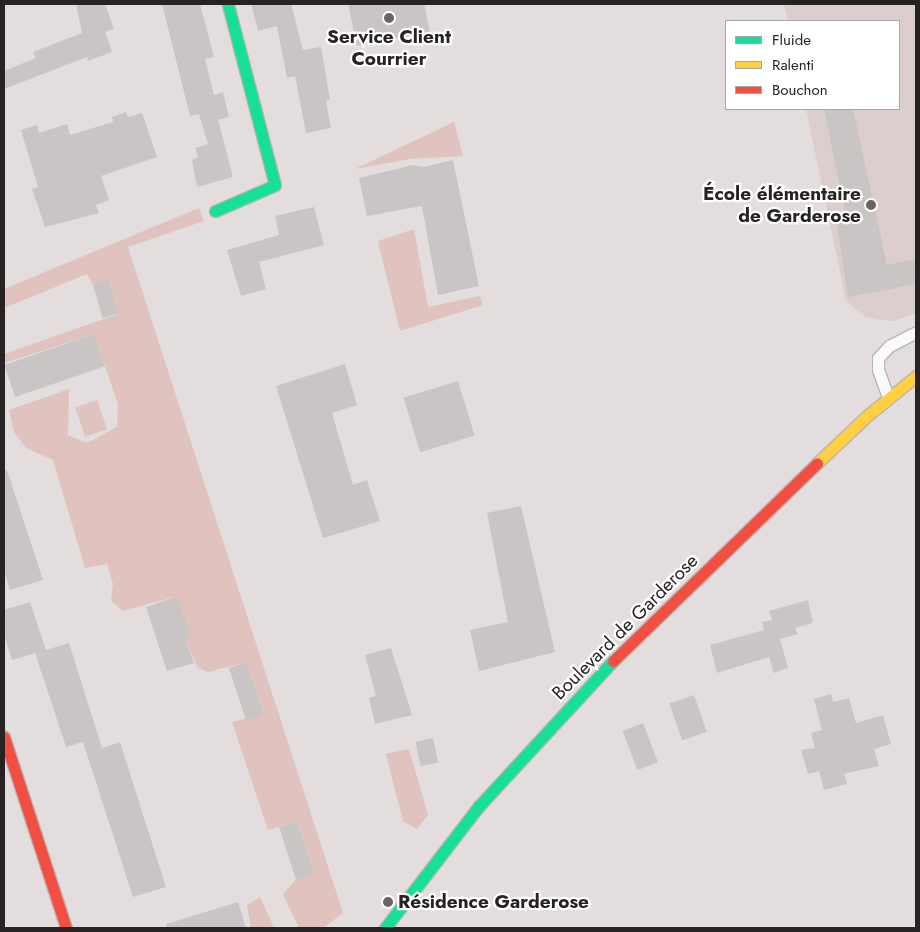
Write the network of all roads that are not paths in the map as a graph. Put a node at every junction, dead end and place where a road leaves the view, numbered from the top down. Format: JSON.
{"nodes":[{"id":1,"x":228,"y":4,"type":"edge"},
{"id":2,"x":215,"y":211,"type":"dead end"},
{"id":3,"x":916,"y":332,"type":"edge"},
{"id":4,"x":916,"y":376,"type":"edge"},
{"id":5,"x":888,"y":397,"type":"junction"},
{"id":6,"x":4,"y":737,"type":"edge"},
{"id":7,"x":66,"y":928,"type":"edge"},
{"id":8,"x":385,"y":928,"type":"edge"}],
"edges":[{"from":1,"to":2,"type":"main road"},
{"from":3,"to":5,"type":"lane"},
{"from":4,"to":5,"type":"main road","name":"Boulevard de Garderose"},
{"from":5,"to":8,"type":"main road","name":"Boulevard de Garderose"},
{"from":6,"to":7,"type":"main road"}]}
